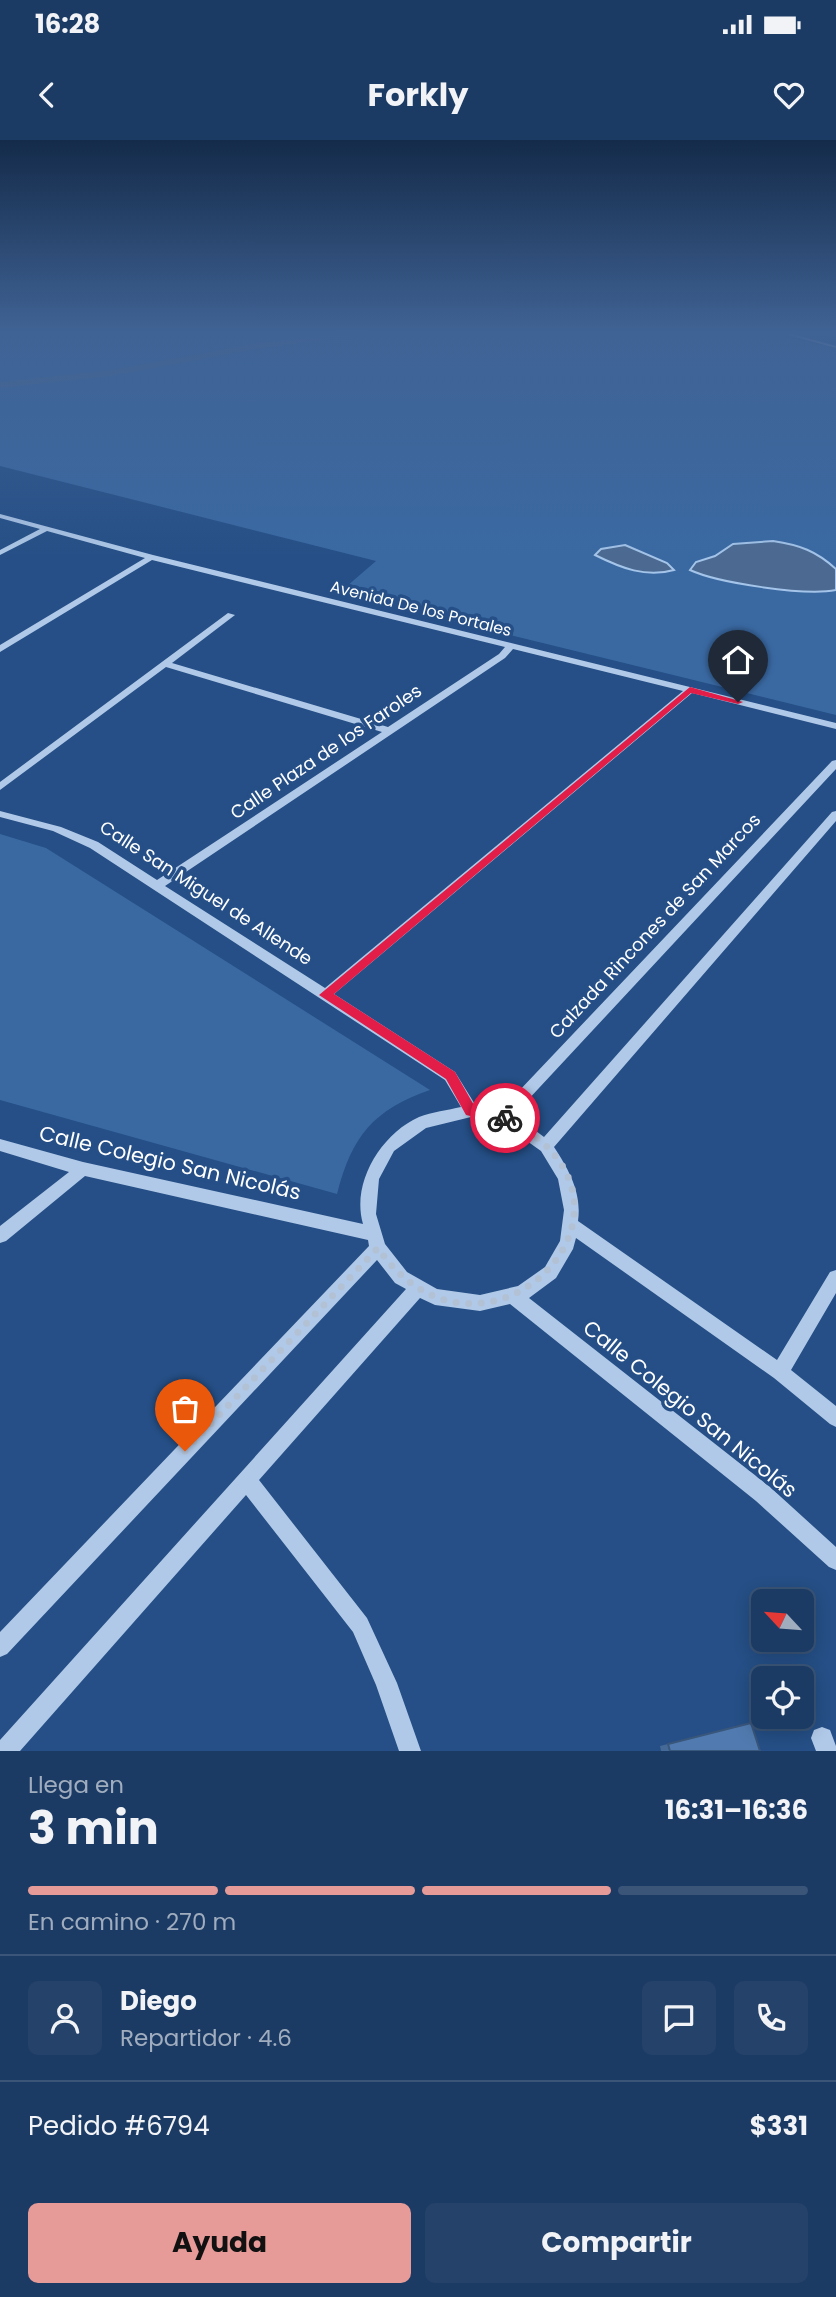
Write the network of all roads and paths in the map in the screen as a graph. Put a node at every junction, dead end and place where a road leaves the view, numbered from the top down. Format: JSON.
{"nodes":[{"id":1,"x":0,"y":516,"type":"edge"},
{"id":2,"x":46,"y":529,"type":"junction"},
{"id":3,"x":0,"y":553,"type":"edge"},
{"id":4,"x":151,"y":557,"type":"junction"},
{"id":5,"x":231,"y":615,"type":"dead end"},
{"id":6,"x":512,"y":645,"type":"junction"},
{"id":7,"x":0,"y":649,"type":"edge"},
{"id":8,"x":165,"y":664,"type":"junction"},
{"id":9,"x":690,"y":690,"type":"junction"},
{"id":10,"x":836,"y":726,"type":"edge"},
{"id":11,"x":390,"y":731,"type":"junction"},
{"id":12,"x":836,"y":763,"type":"edge"},
{"id":13,"x":0,"y":787,"type":"edge"},
{"id":14,"x":0,"y":814,"type":"edge"},
{"id":15,"x":836,"y":814,"type":"edge"},
{"id":16,"x":157,"y":886,"type":"junction"},
{"id":17,"x":325,"y":995,"type":"junction"},
{"id":18,"x":471,"y":1111,"type":"junction"},
{"id":19,"x":503,"y":1117,"type":"junction"},
{"id":20,"x":0,"y":1144,"type":"edge"},
{"id":21,"x":547,"y":1145,"type":"junction"},
{"id":22,"x":83,"y":1169,"type":"junction"},
{"id":23,"x":572,"y":1226,"type":"junction"},
{"id":24,"x":0,"y":1236,"type":"edge"},
{"id":25,"x":374,"y":1241,"type":"junction"},
{"id":26,"x":836,"y":1278,"type":"edge"},
{"id":27,"x":418,"y":1288,"type":"junction"},
{"id":28,"x":513,"y":1296,"type":"junction"},
{"id":29,"x":780,"y":1372,"type":"junction"},
{"id":30,"x":836,"y":1418,"type":"edge"},
{"id":31,"x":247,"y":1480,"type":"junction"},
{"id":32,"x":836,"y":1560,"type":"edge"},
{"id":33,"x":0,"y":1647,"type":"edge"},
{"id":34,"x":5,"y":1751,"type":"edge"},
{"id":35,"x":410,"y":1751,"type":"edge"}],
"edges":[{"from":1,"to":2,"type":"street","name":"Avenida De los Portales"},
{"from":2,"to":3,"type":"street"},
{"from":2,"to":4,"type":"street","name":"Avenida De los Portales"},
{"from":4,"to":6,"type":"street","name":"Avenida De los Portales"},
{"from":4,"to":7,"type":"street"},
{"from":5,"to":8,"type":"street"},
{"from":6,"to":9,"type":"street","name":"Avenida De los Portales"},
{"from":6,"to":11,"type":"street","name":"Calle Plaza de los Faroles"},
{"from":8,"to":11,"type":"street"},
{"from":8,"to":13,"type":"street"},
{"from":9,"to":10,"type":"street","name":"Avenida De los Portales"},
{"from":9,"to":17,"type":"street"},
{"from":11,"to":16,"type":"street","name":"Calle Plaza de los Faroles"},
{"from":12,"to":19,"type":"street","name":"Calzada Rincones de San Marcos"},
{"from":14,"to":16,"type":"street","name":"Calle San Miguel de Allende"},
{"from":15,"to":21,"type":"street"},
{"from":16,"to":17,"type":"street","name":"Calle San Miguel de Allende"},
{"from":17,"to":18,"type":"street","name":"Calle San Miguel de Allende"},
{"from":18,"to":19,"type":"street"},
{"from":18,"to":25,"type":"street"},
{"from":19,"to":21,"type":"street"},
{"from":20,"to":22,"type":"street","name":"Calle Colegio San Nicolás"},
{"from":21,"to":23,"type":"street"},
{"from":22,"to":24,"type":"street"},
{"from":22,"to":25,"type":"street","name":"Calle Colegio San Nicolás"},
{"from":23,"to":28,"type":"street"},
{"from":23,"to":29,"type":"street"},
{"from":25,"to":27,"type":"street"},
{"from":25,"to":33,"type":"street"},
{"from":26,"to":29,"type":"street"},
{"from":27,"to":28,"type":"street"},
{"from":27,"to":31,"type":"street"},
{"from":28,"to":32,"type":"street","name":"Calle Colegio San Nicolás"},
{"from":29,"to":30,"type":"street"},
{"from":31,"to":34,"type":"street"},
{"from":31,"to":35,"type":"street"}]}
